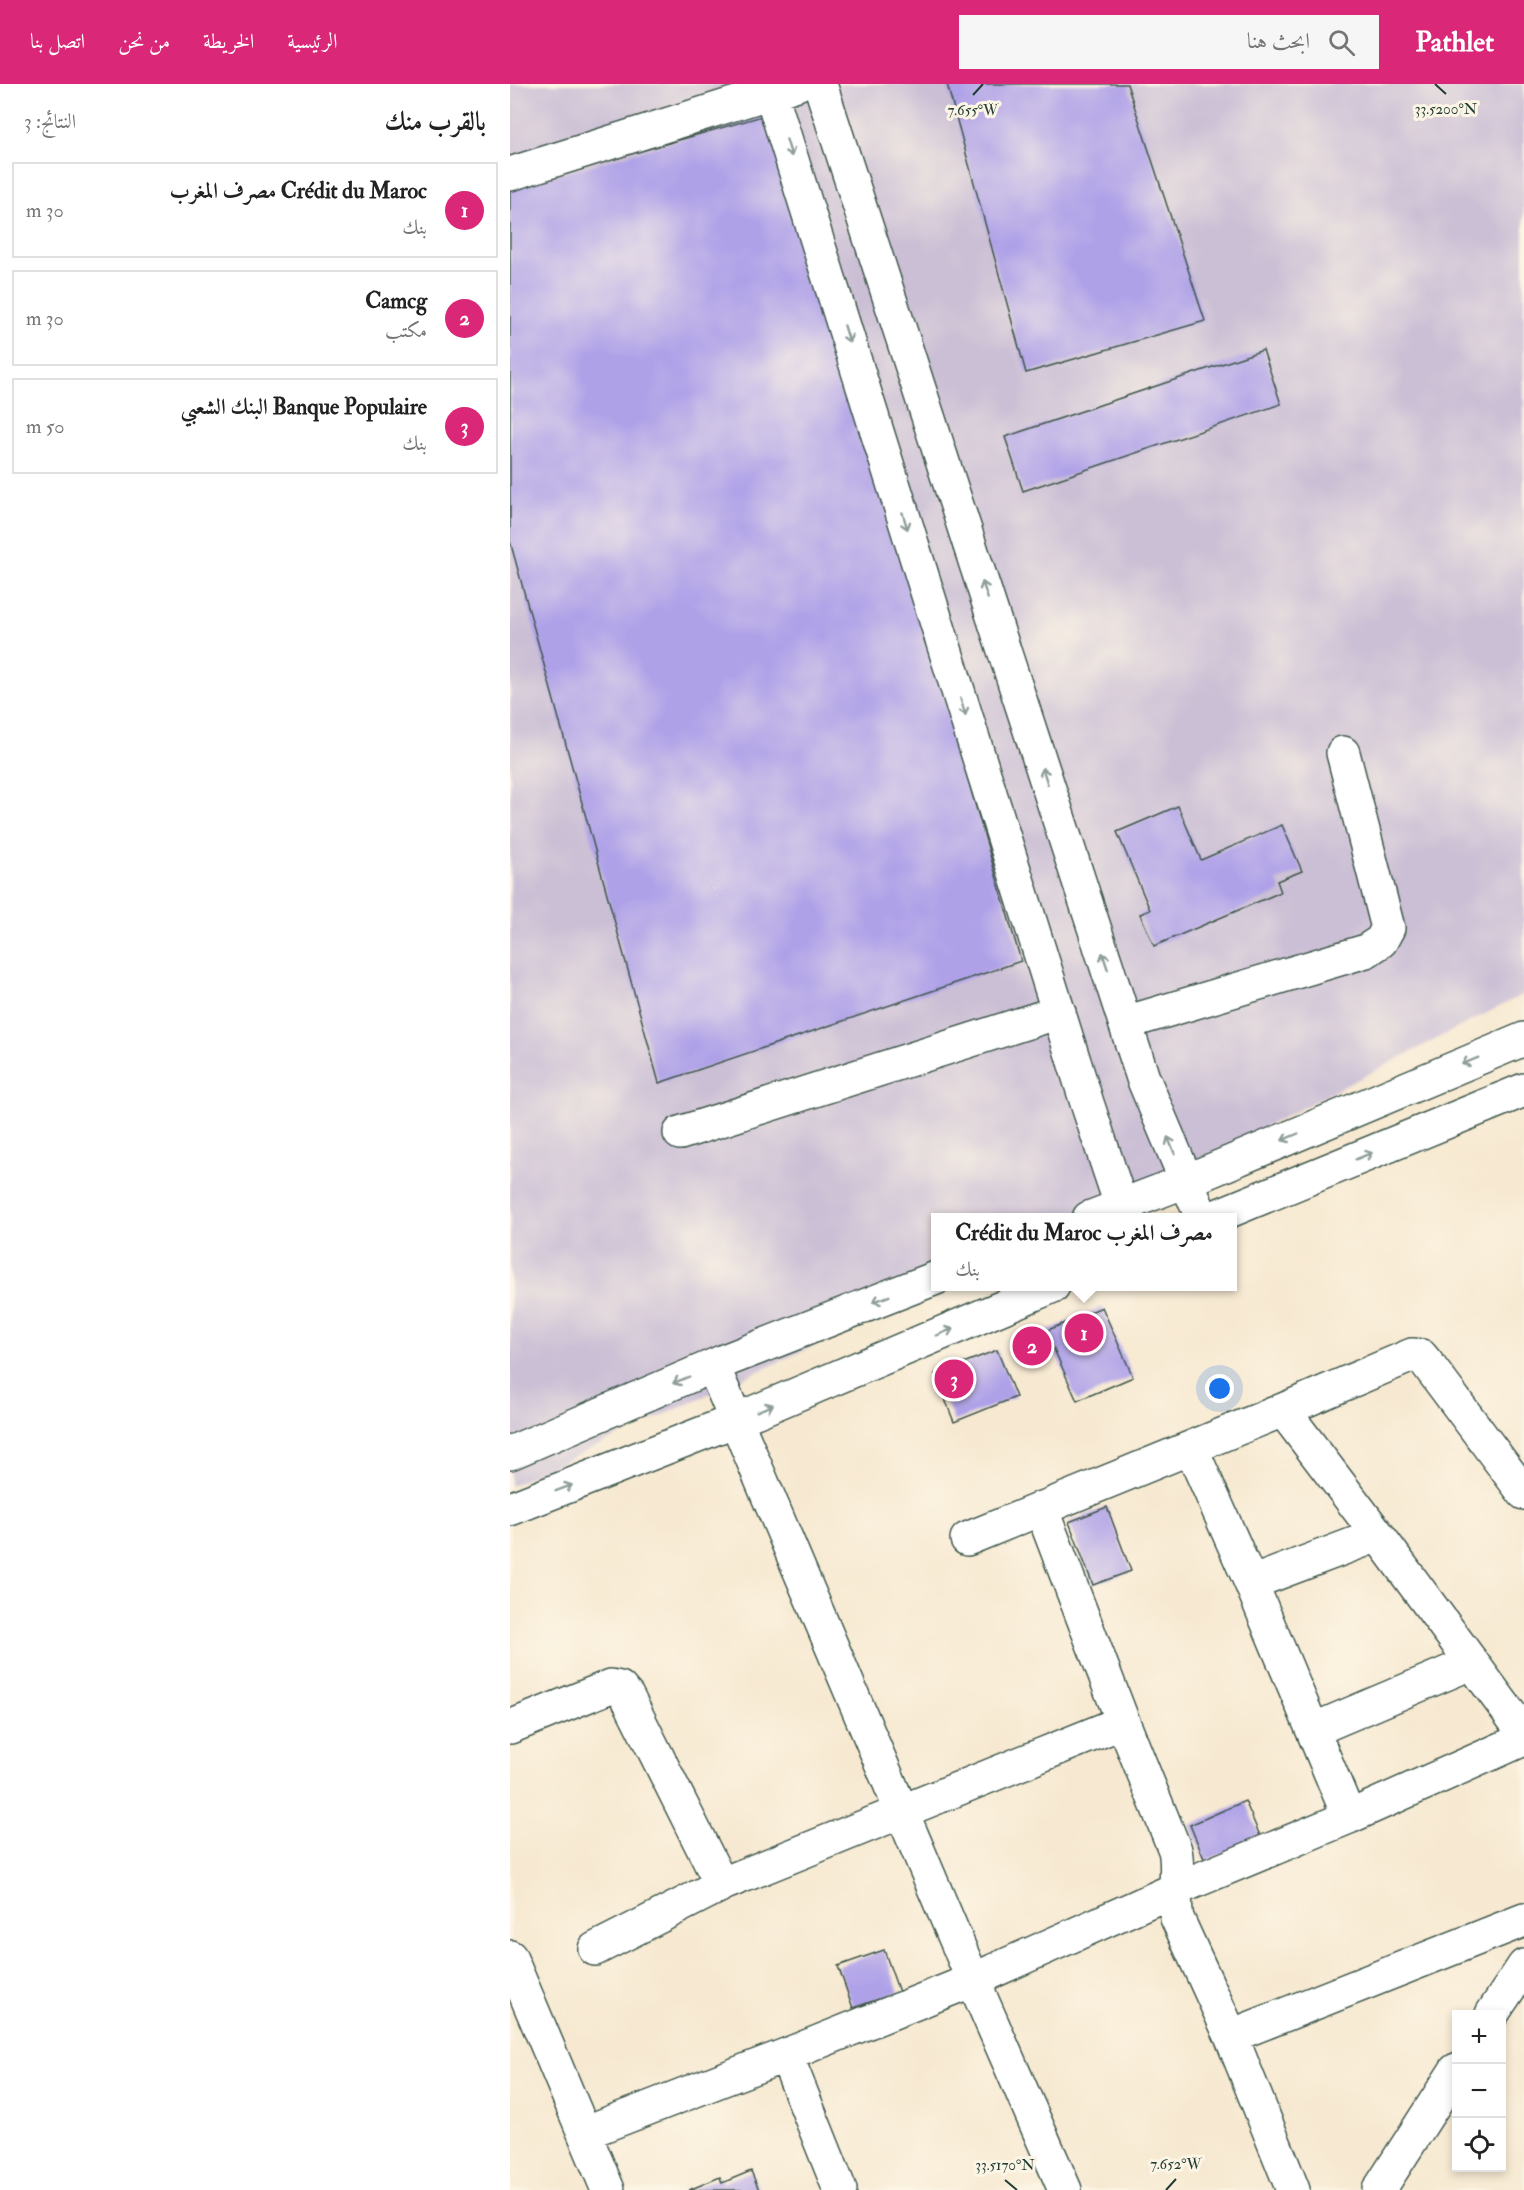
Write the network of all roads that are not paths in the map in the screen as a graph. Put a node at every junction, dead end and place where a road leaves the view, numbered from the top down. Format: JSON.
{"nodes":[{"id":1,"x":820,"y":84,"type":"edge"},
{"id":2,"x":784,"y":88,"type":"edge"},
{"id":3,"x":510,"y":174,"type":"edge"},
{"id":4,"x":1344,"y":753,"type":"dead end"},
{"id":5,"x":1059,"y":1012,"type":"junction"},
{"id":6,"x":1125,"y":1023,"type":"junction"},
{"id":7,"x":1524,"y":1039,"type":"edge"},
{"id":8,"x":1524,"y":1090,"type":"edge"},
{"id":9,"x":680,"y":1133,"type":"dead end"},
{"id":10,"x":1186,"y":1181,"type":"junction"},
{"id":11,"x":1125,"y":1211,"type":"edge"},
{"id":12,"x":1200,"y":1213,"type":"edge"},
{"id":13,"x":1224,"y":1213,"type":"edge"},
{"id":14,"x":931,"y":1280,"type":"edge"},
{"id":15,"x":1043,"y":1291,"type":"edge"},
{"id":16,"x":713,"y":1366,"type":"junction"},
{"id":17,"x":1283,"y":1410,"type":"junction"},
{"id":18,"x":736,"y":1420,"type":"junction"},
{"id":19,"x":1191,"y":1448,"type":"junction"},
{"id":20,"x":510,"y":1453,"type":"edge"},
{"id":21,"x":1524,"y":1493,"type":"edge"},
{"id":22,"x":1041,"y":1508,"type":"junction"},
{"id":23,"x":510,"y":1509,"type":"edge"},
{"id":24,"x":1378,"y":1535,"type":"junction"},
{"id":25,"x":967,"y":1539,"type":"dead end"},
{"id":26,"x":1251,"y":1583,"type":"junction"},
{"id":27,"x":1470,"y":1663,"type":"junction"},
{"id":28,"x":1123,"y":1722,"type":"junction"},
{"id":29,"x":510,"y":1727,"type":"edge"},
{"id":30,"x":1313,"y":1730,"type":"junction"},
{"id":31,"x":1524,"y":1733,"type":"edge"},
{"id":32,"x":1524,"y":1739,"type":"edge"},
{"id":33,"x":901,"y":1811,"type":"junction"},
{"id":34,"x":1349,"y":1817,"type":"junction"},
{"id":35,"x":725,"y":1883,"type":"junction"},
{"id":36,"x":1176,"y":1890,"type":"junction"},
{"id":37,"x":1524,"y":1920,"type":"edge"},
{"id":38,"x":595,"y":1949,"type":"dead end"},
{"id":39,"x":510,"y":1957,"type":"edge"},
{"id":40,"x":1524,"y":1966,"type":"edge"},
{"id":41,"x":973,"y":1980,"type":"junction"},
{"id":42,"x":520,"y":2009,"type":"edge"},
{"id":43,"x":1495,"y":2010,"type":"edge"},
{"id":44,"x":1231,"y":2036,"type":"junction"},
{"id":45,"x":786,"y":2055,"type":"junction"},
{"id":46,"x":1452,"y":2076,"type":"edge"},
{"id":47,"x":584,"y":2133,"type":"junction"},
{"id":48,"x":608,"y":2190,"type":"edge"},
{"id":49,"x":840,"y":2190,"type":"edge"},
{"id":50,"x":1065,"y":2190,"type":"edge"},
{"id":51,"x":1293,"y":2190,"type":"edge"},
{"id":52,"x":1379,"y":2190,"type":"edge"}],
"edges":[{"from":6,"to":1,"type":"street","one_way":true},
{"from":2,"to":3,"type":"street"},
{"from":2,"to":5,"type":"street","one_way":true},
{"from":4,"to":6,"type":"street"},
{"from":5,"to":9,"type":"street"},
{"from":5,"to":11,"type":"street"},
{"from":10,"to":6,"type":"street","one_way":true},
{"from":7,"to":10,"type":"street","one_way":true},
{"from":13,"to":8,"type":"street","one_way":true},
{"from":10,"to":11,"type":"street"},
{"from":10,"to":12,"type":"street"},
{"from":14,"to":16,"type":"street","one_way":true},
{"from":18,"to":15,"type":"street","one_way":true},
{"from":16,"to":18,"type":"street"},
{"from":16,"to":20,"type":"street","one_way":true},
{"from":17,"to":19,"type":"street"},
{"from":17,"to":21,"type":"street"},
{"from":17,"to":24,"type":"street"},
{"from":23,"to":18,"type":"street","one_way":true},
{"from":18,"to":33,"type":"street"},
{"from":19,"to":22,"type":"street"},
{"from":19,"to":26,"type":"street"},
{"from":22,"to":25,"type":"street"},
{"from":22,"to":28,"type":"street"},
{"from":24,"to":26,"type":"street"},
{"from":24,"to":27,"type":"street"},
{"from":26,"to":30,"type":"street"},
{"from":27,"to":30,"type":"street"},
{"from":27,"to":31,"type":"street"},
{"from":28,"to":33,"type":"street"},
{"from":28,"to":36,"type":"street"},
{"from":29,"to":35,"type":"street"},
{"from":30,"to":34,"type":"street"},
{"from":32,"to":34,"type":"street"},
{"from":33,"to":35,"type":"street"},
{"from":33,"to":41,"type":"street"},
{"from":34,"to":36,"type":"street"},
{"from":35,"to":38,"type":"street"},
{"from":36,"to":41,"type":"street"},
{"from":36,"to":44,"type":"street"},
{"from":37,"to":44,"type":"street"},
{"from":39,"to":42,"type":"street"},
{"from":40,"to":43,"type":"street"},
{"from":41,"to":45,"type":"street"},
{"from":41,"to":50,"type":"street"},
{"from":42,"to":47,"type":"street"},
{"from":44,"to":51,"type":"street"},
{"from":45,"to":47,"type":"street"},
{"from":45,"to":49,"type":"street"},
{"from":46,"to":52,"type":"street"},
{"from":47,"to":48,"type":"street"}]}
